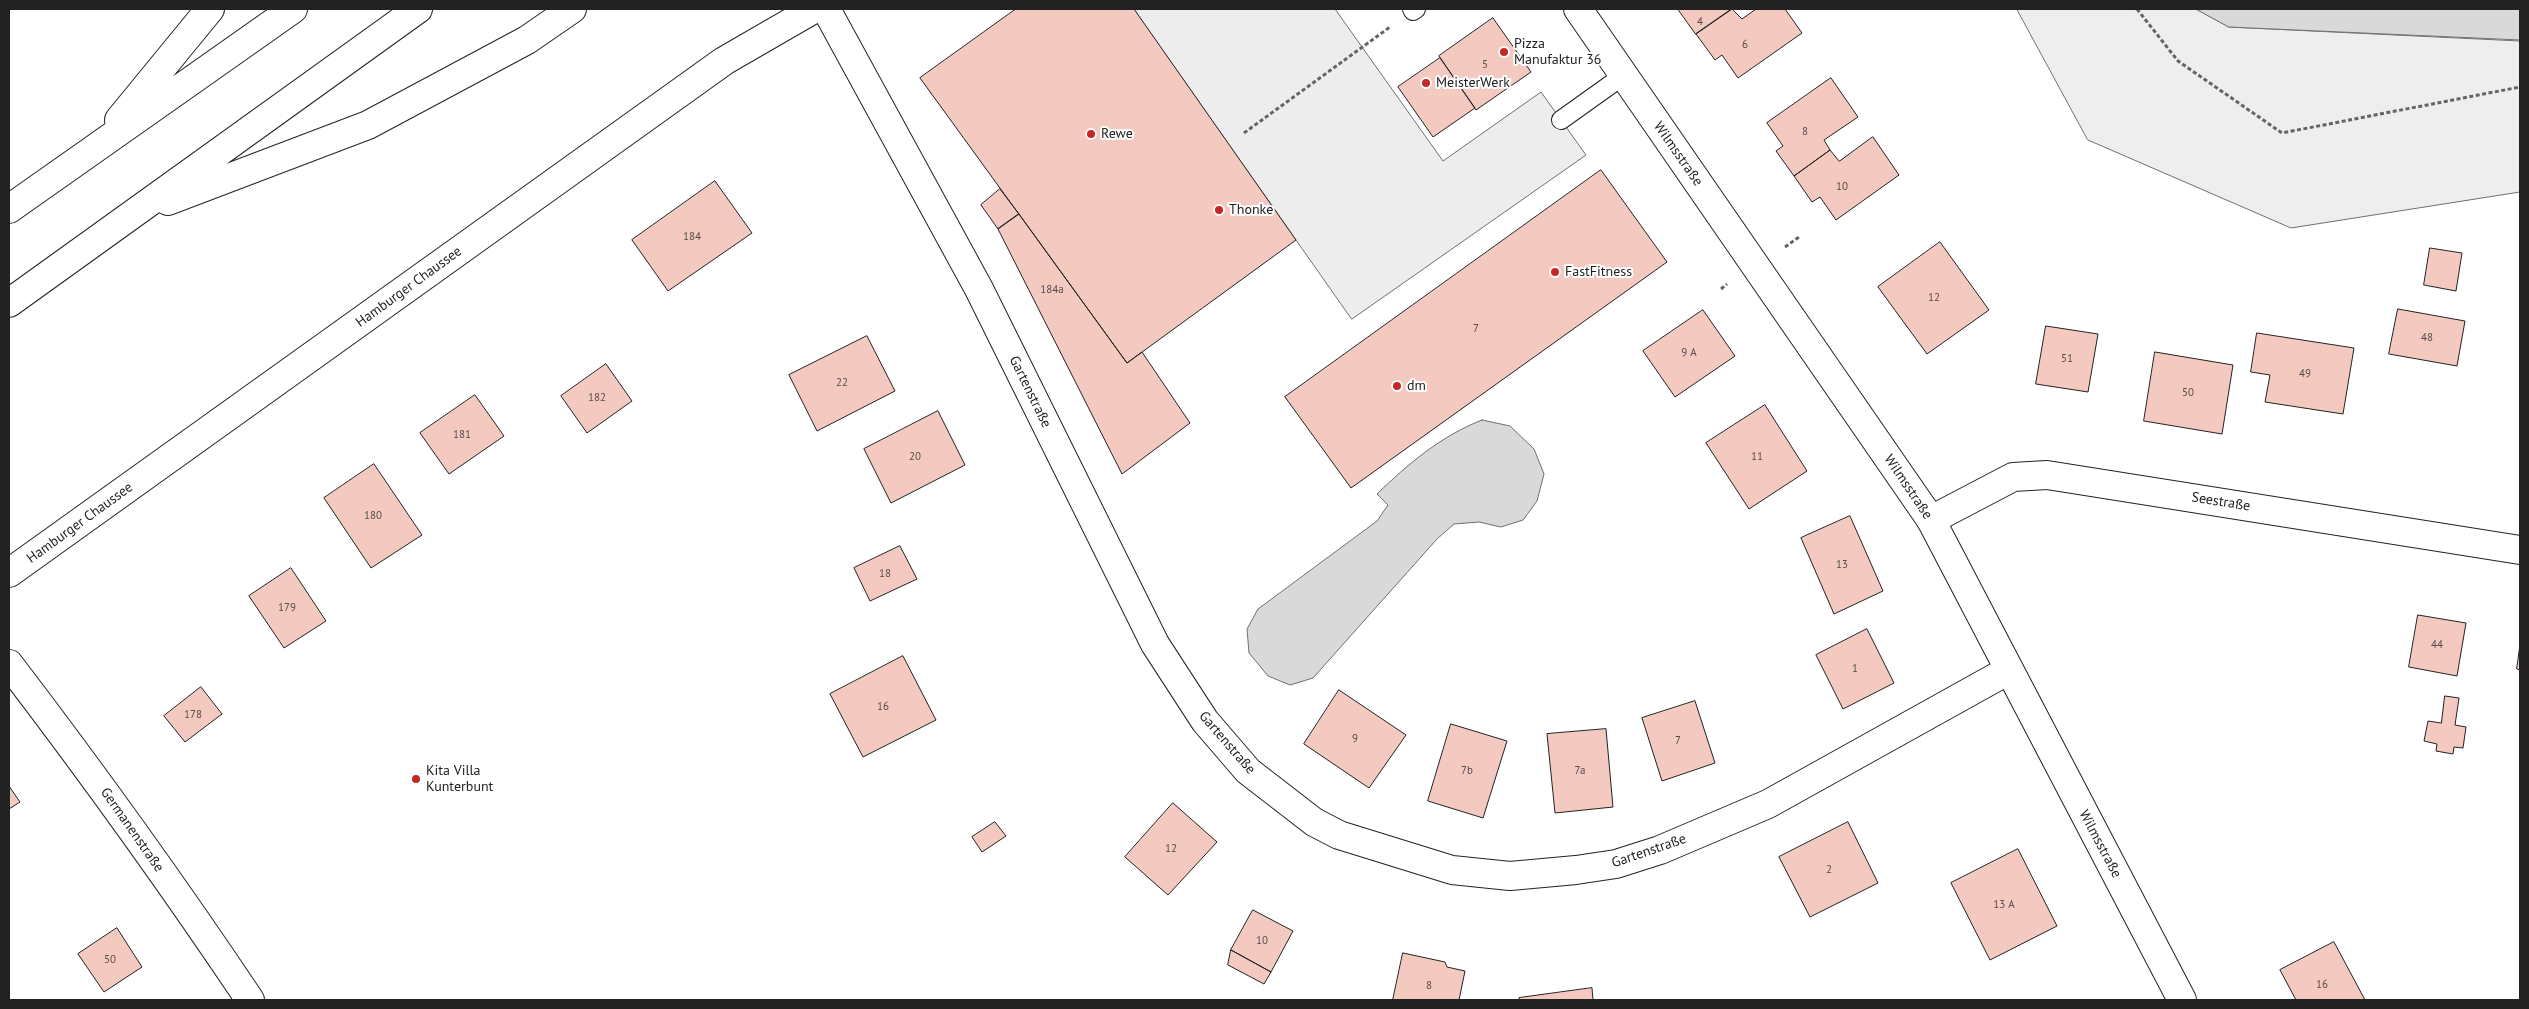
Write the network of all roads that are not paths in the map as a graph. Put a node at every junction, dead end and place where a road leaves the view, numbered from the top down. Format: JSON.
{"nodes":[{"id":1,"x":210,"y":9,"type":"edge"},
{"id":2,"x":292,"y":9,"type":"edge"},
{"id":3,"x":418,"y":9,"type":"edge"},
{"id":4,"x":572,"y":9,"type":"edge"},
{"id":5,"x":814,"y":9,"type":"edge"},
{"id":6,"x":826,"y":9,"type":"edge"},
{"id":7,"x":1578,"y":9,"type":"edge"},
{"id":8,"x":1624,"y":75,"type":"junction"},
{"id":9,"x":1561,"y":120,"type":"dead end"},
{"id":10,"x":99,"y":145,"type":"junction"},
{"id":11,"x":9,"y":209,"type":"edge"},
{"id":12,"x":134,"y":214,"type":"junction"},
{"id":13,"x":9,"y":303,"type":"edge"},
{"id":14,"x":1931,"y":520,"type":"junction"},
{"id":15,"x":2520,"y":550,"type":"edge"},
{"id":16,"x":9,"y":574,"type":"edge"},
{"id":17,"x":9,"y":664,"type":"edge"},
{"id":18,"x":2009,"y":670,"type":"junction"},
{"id":19,"x":250,"y":1000,"type":"edge"},
{"id":20,"x":2182,"y":1000,"type":"edge"}],
"edges":[{"from":1,"to":10,"type":"main road"},
{"from":2,"to":10,"type":"main road"},
{"from":3,"to":12,"type":"main road"},
{"from":4,"to":12,"type":"main road"},
{"from":5,"to":16,"type":"main road","name":"Hamburger Chaussee"},
{"from":6,"to":18,"type":"main road","name":"Gartenstraße"},
{"from":7,"to":8,"type":"main road","name":"Wilmsstraße"},
{"from":8,"to":9,"type":"lane"},
{"from":8,"to":14,"type":"main road","name":"Wilmsstraße"},
{"from":10,"to":11,"type":"main road"},
{"from":12,"to":13,"type":"main road"},
{"from":14,"to":15,"type":"main road","name":"Seestraße"},
{"from":14,"to":18,"type":"main road","name":"Wilmsstraße"},
{"from":17,"to":19,"type":"main road","name":"Germanenstraße"},
{"from":18,"to":20,"type":"main road","name":"Wilmsstraße"}]}
